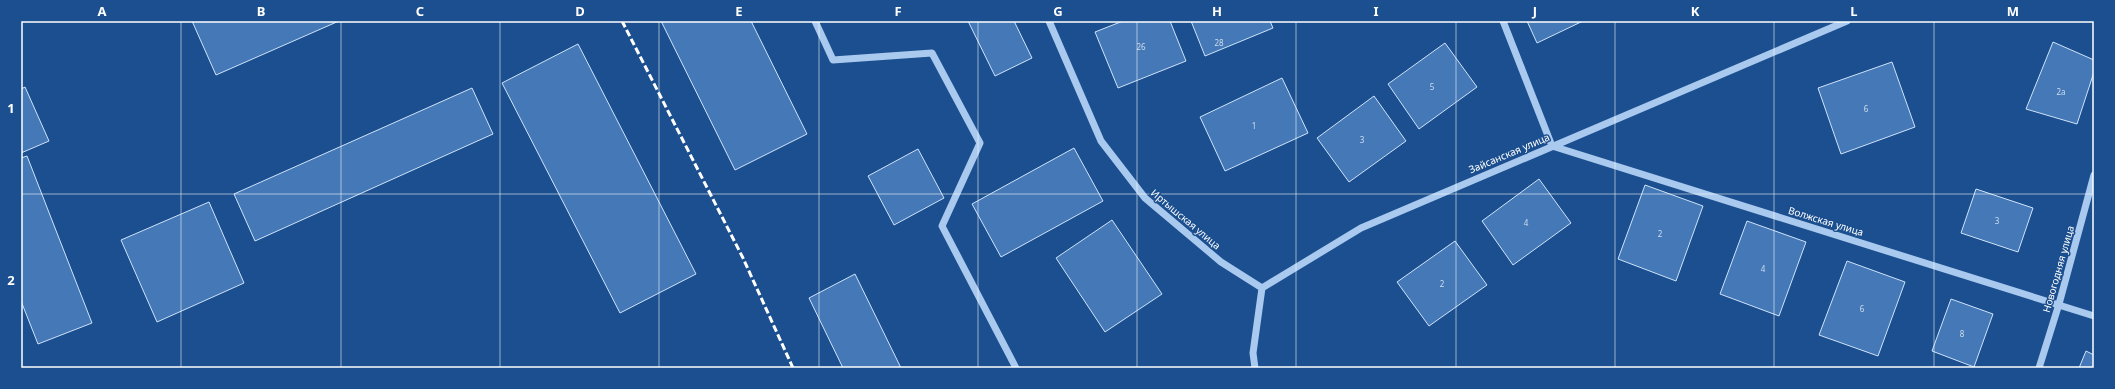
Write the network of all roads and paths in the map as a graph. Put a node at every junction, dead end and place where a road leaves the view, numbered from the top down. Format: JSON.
{"nodes":[{"id":1,"x":815,"y":21,"type":"edge"},
{"id":2,"x":1049,"y":21,"type":"edge"},
{"id":3,"x":1503,"y":21,"type":"edge"},
{"id":4,"x":1847,"y":21,"type":"edge"},
{"id":5,"x":1552,"y":146,"type":"junction"},
{"id":6,"x":2094,"y":175,"type":"edge"},
{"id":7,"x":1262,"y":288,"type":"junction"},
{"id":8,"x":2059,"y":304,"type":"junction"},
{"id":9,"x":2094,"y":316,"type":"edge"},
{"id":10,"x":1016,"y":368,"type":"edge"},
{"id":11,"x":1255,"y":368,"type":"edge"},
{"id":12,"x":2039,"y":368,"type":"edge"}],
"edges":[{"from":1,"to":10,"type":"street"},
{"from":2,"to":7,"type":"street","name":"Иртышская улица"},
{"from":3,"to":5,"type":"street"},
{"from":4,"to":5,"type":"street","name":"Зайсанская улица"},
{"from":5,"to":7,"type":"street","name":"Зайсанская улица"},
{"from":5,"to":8,"type":"street","name":"Волжская улица"},
{"from":6,"to":8,"type":"street","name":"Новогодняя улица"},
{"from":7,"to":11,"type":"street"},
{"from":8,"to":9,"type":"street","name":"Волжская улица"},
{"from":8,"to":12,"type":"street","name":"Новогодняя улица"}]}
